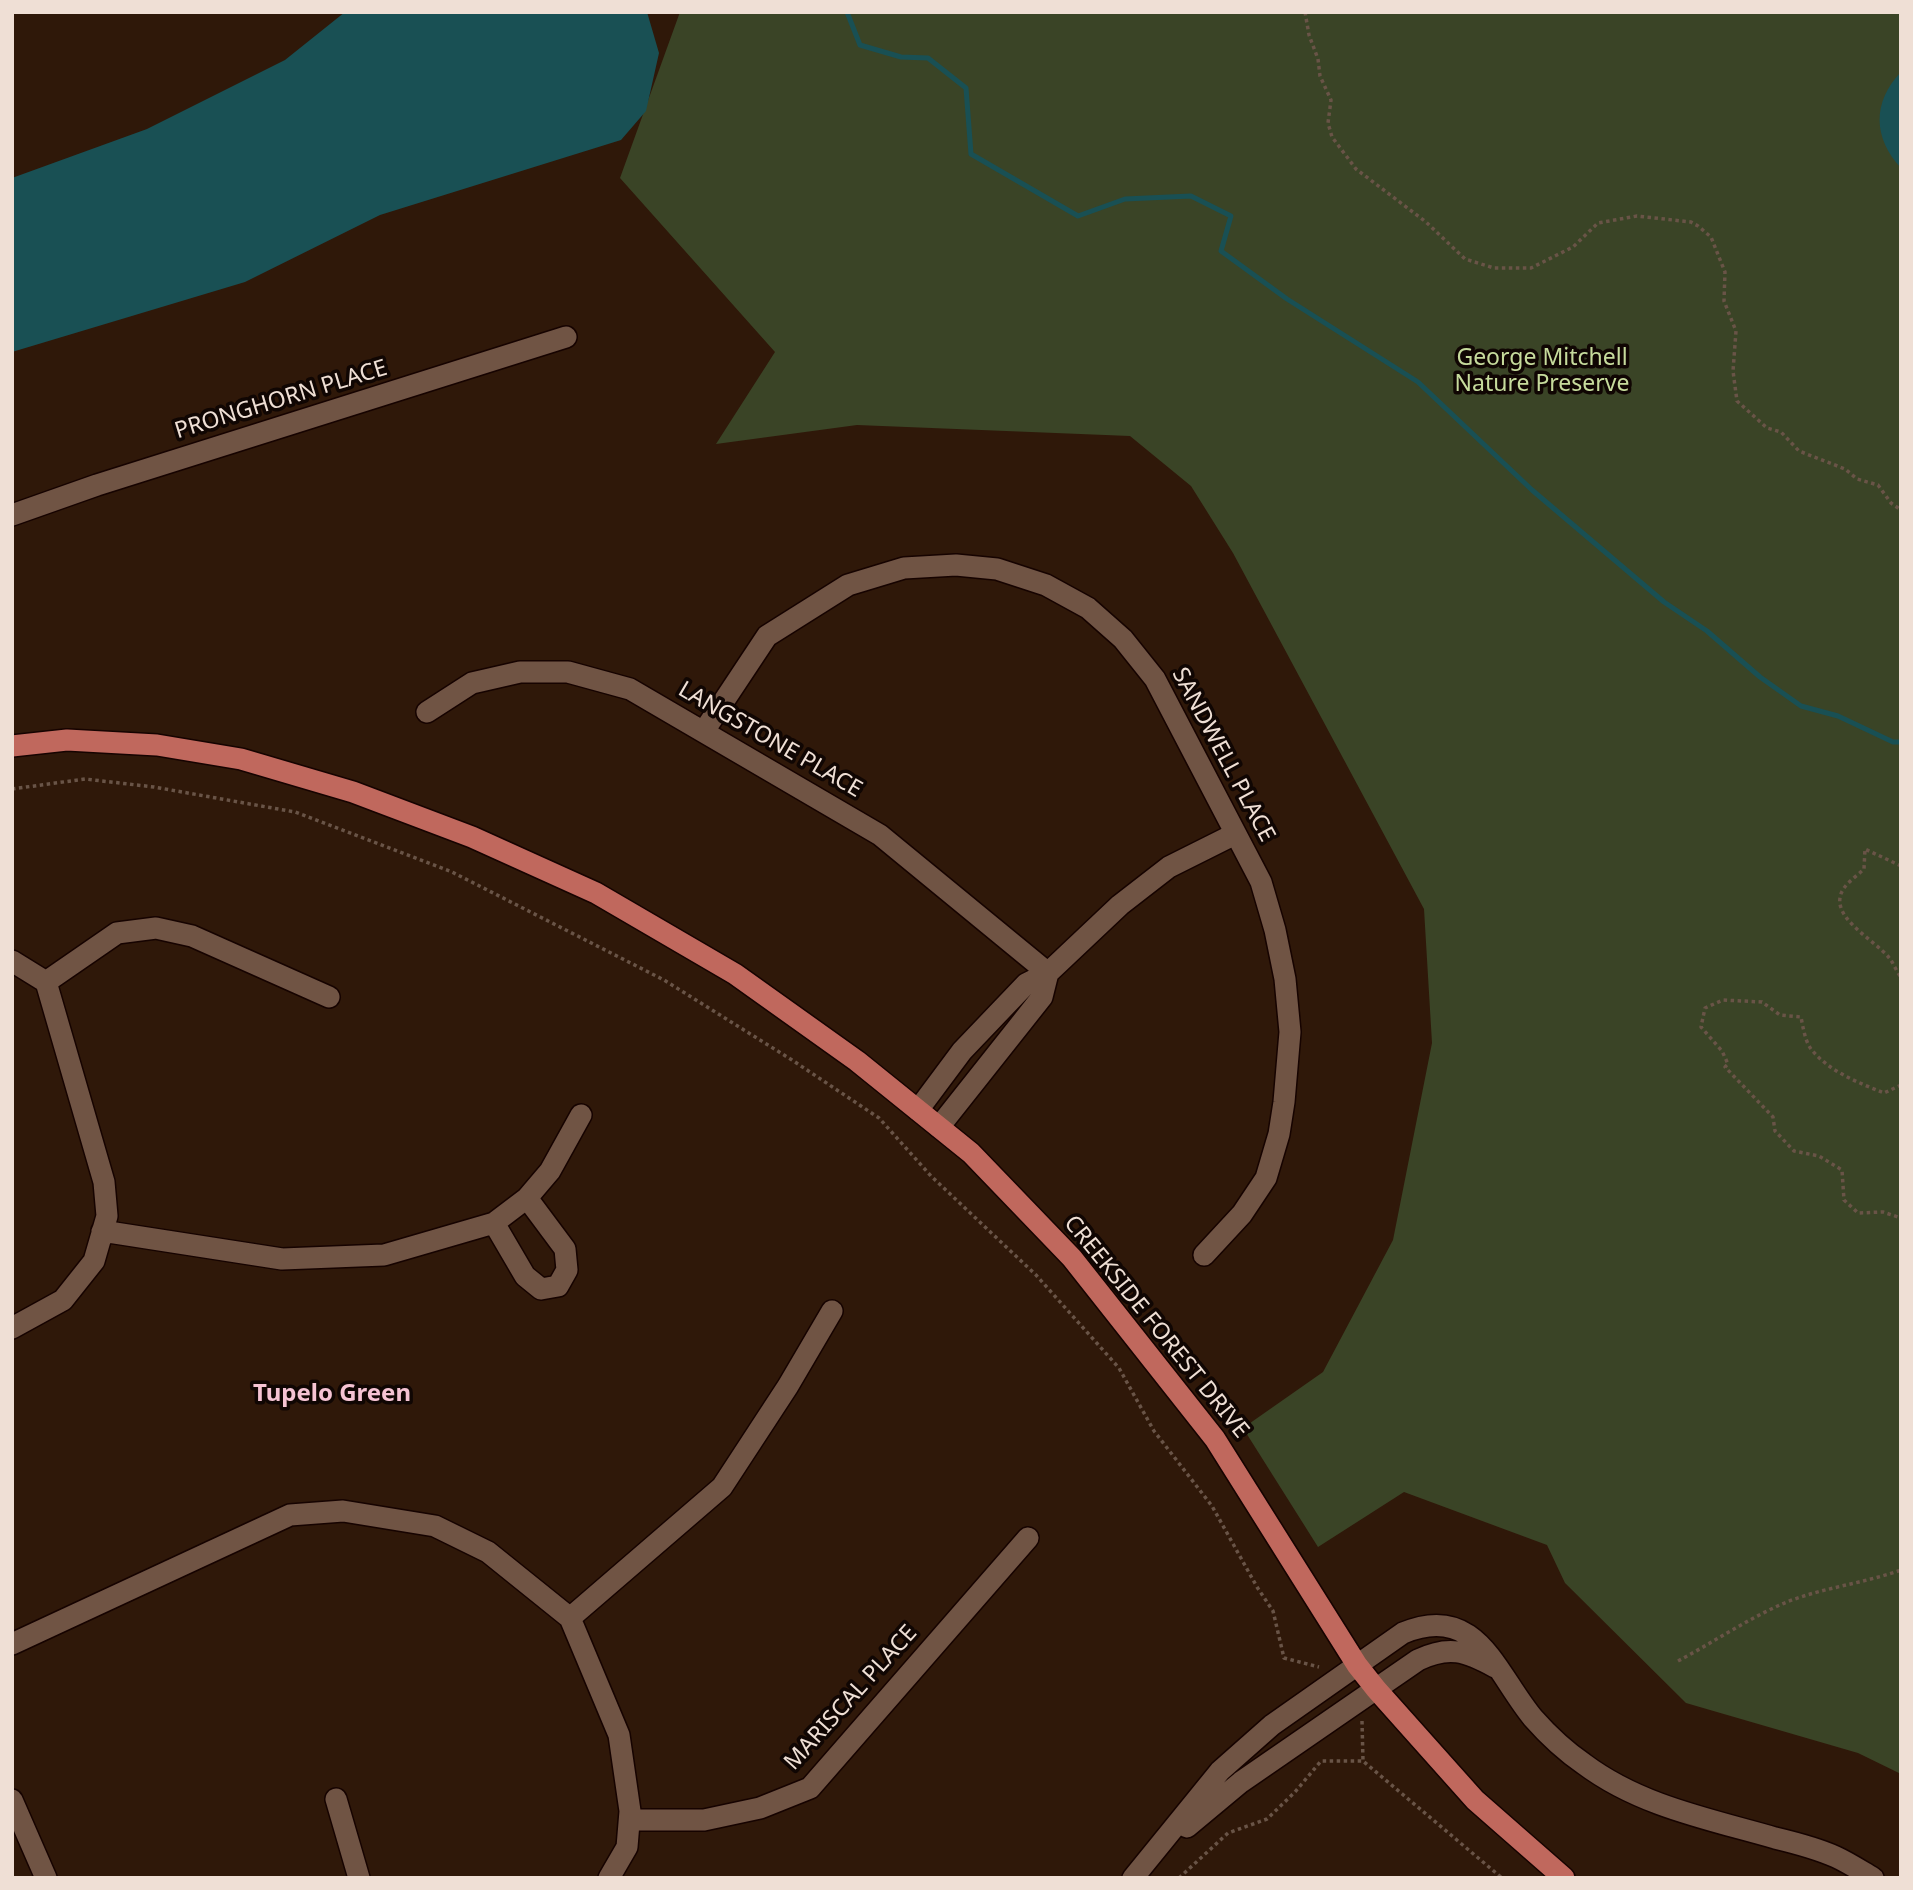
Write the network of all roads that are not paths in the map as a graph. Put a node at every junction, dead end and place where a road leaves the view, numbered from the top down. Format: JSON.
{"nodes":[{"id":1,"x":566,"y":337,"type":"dead end"},
{"id":2,"x":12,"y":515,"type":"edge"},
{"id":3,"x":427,"y":712,"type":"dead end"},
{"id":4,"x":704,"y":731,"type":"junction"},
{"id":5,"x":12,"y":746,"type":"edge"},
{"id":6,"x":1235,"y":834,"type":"junction"},
{"id":7,"x":12,"y":961,"type":"edge"},
{"id":8,"x":1048,"y":974,"type":"junction"},
{"id":9,"x":46,"y":982,"type":"junction"},
{"id":10,"x":329,"y":997,"type":"dead end"},
{"id":11,"x":918,"y":1110,"type":"junction"},
{"id":12,"x":582,"y":1115,"type":"dead end"},
{"id":13,"x":939,"y":1127,"type":"junction"},
{"id":14,"x":527,"y":1198,"type":"junction"},
{"id":15,"x":494,"y":1223,"type":"junction"},
{"id":16,"x":102,"y":1231,"type":"junction"},
{"id":17,"x":1204,"y":1255,"type":"dead end"},
{"id":18,"x":832,"y":1311,"type":"dead end"},
{"id":19,"x":12,"y":1328,"type":"edge"},
{"id":20,"x":1028,"y":1538,"type":"dead end"},
{"id":21,"x":570,"y":1618,"type":"junction"},
{"id":22,"x":12,"y":1644,"type":"edge"},
{"id":23,"x":1357,"y":1665,"type":"junction"},
{"id":24,"x":1496,"y":1668,"type":"junction"},
{"id":25,"x":1376,"y":1689,"type":"junction"},
{"id":26,"x":336,"y":1799,"type":"dead end"},
{"id":27,"x":12,"y":1800,"type":"edge"},
{"id":28,"x":630,"y":1820,"type":"junction"},
{"id":29,"x":1148,"y":1860,"type":"junction"},
{"id":30,"x":47,"y":1878,"type":"edge"},
{"id":31,"x":359,"y":1878,"type":"edge"},
{"id":32,"x":609,"y":1878,"type":"edge"},
{"id":33,"x":1133,"y":1878,"type":"edge"},
{"id":34,"x":1564,"y":1878,"type":"edge"},
{"id":35,"x":1873,"y":1878,"type":"edge"}],
"edges":[{"from":1,"to":2,"type":"street","name":"PRONGHORN PLACE"},
{"from":3,"to":4,"type":"street","name":"LANGSTONE PLACE"},
{"from":4,"to":6,"type":"street","name":"SANDWELL PLACE"},
{"from":4,"to":8,"type":"street","name":"LANGSTONE PLACE"},
{"from":5,"to":11,"type":"main road","name":"CREEKSIDE FOREST DRIVE"},
{"from":6,"to":8,"type":"street"},
{"from":6,"to":17,"type":"street","name":"SANDWELL PLACE"},
{"from":7,"to":9,"type":"street"},
{"from":8,"to":11,"type":"street"},
{"from":8,"to":13,"type":"street"},
{"from":9,"to":10,"type":"street"},
{"from":9,"to":16,"type":"street"},
{"from":11,"to":13,"type":"main road","name":"CREEKSIDE FOREST DRIVE"},
{"from":12,"to":14,"type":"street"},
{"from":13,"to":23,"type":"main road","name":"CREEKSIDE FOREST DRIVE"},
{"from":14,"to":15,"type":"street"},
{"from":14,"to":15,"type":"street"},
{"from":15,"to":16,"type":"street"},
{"from":16,"to":19,"type":"street"},
{"from":18,"to":21,"type":"street"},
{"from":20,"to":28,"type":"street","name":"MARISCAL PLACE"},
{"from":21,"to":22,"type":"street"},
{"from":21,"to":28,"type":"street"},
{"from":23,"to":24,"type":"street"},
{"from":23,"to":25,"type":"main road","name":"CREEKSIDE FOREST DRIVE"},
{"from":23,"to":29,"type":"street"},
{"from":24,"to":25,"type":"street"},
{"from":24,"to":35,"type":"street"},
{"from":25,"to":29,"type":"street"},
{"from":25,"to":34,"type":"main road","name":"CREEKSIDE FOREST DRIVE"},
{"from":26,"to":31,"type":"street"},
{"from":27,"to":30,"type":"street"},
{"from":28,"to":32,"type":"street"},
{"from":29,"to":33,"type":"street"}]}
